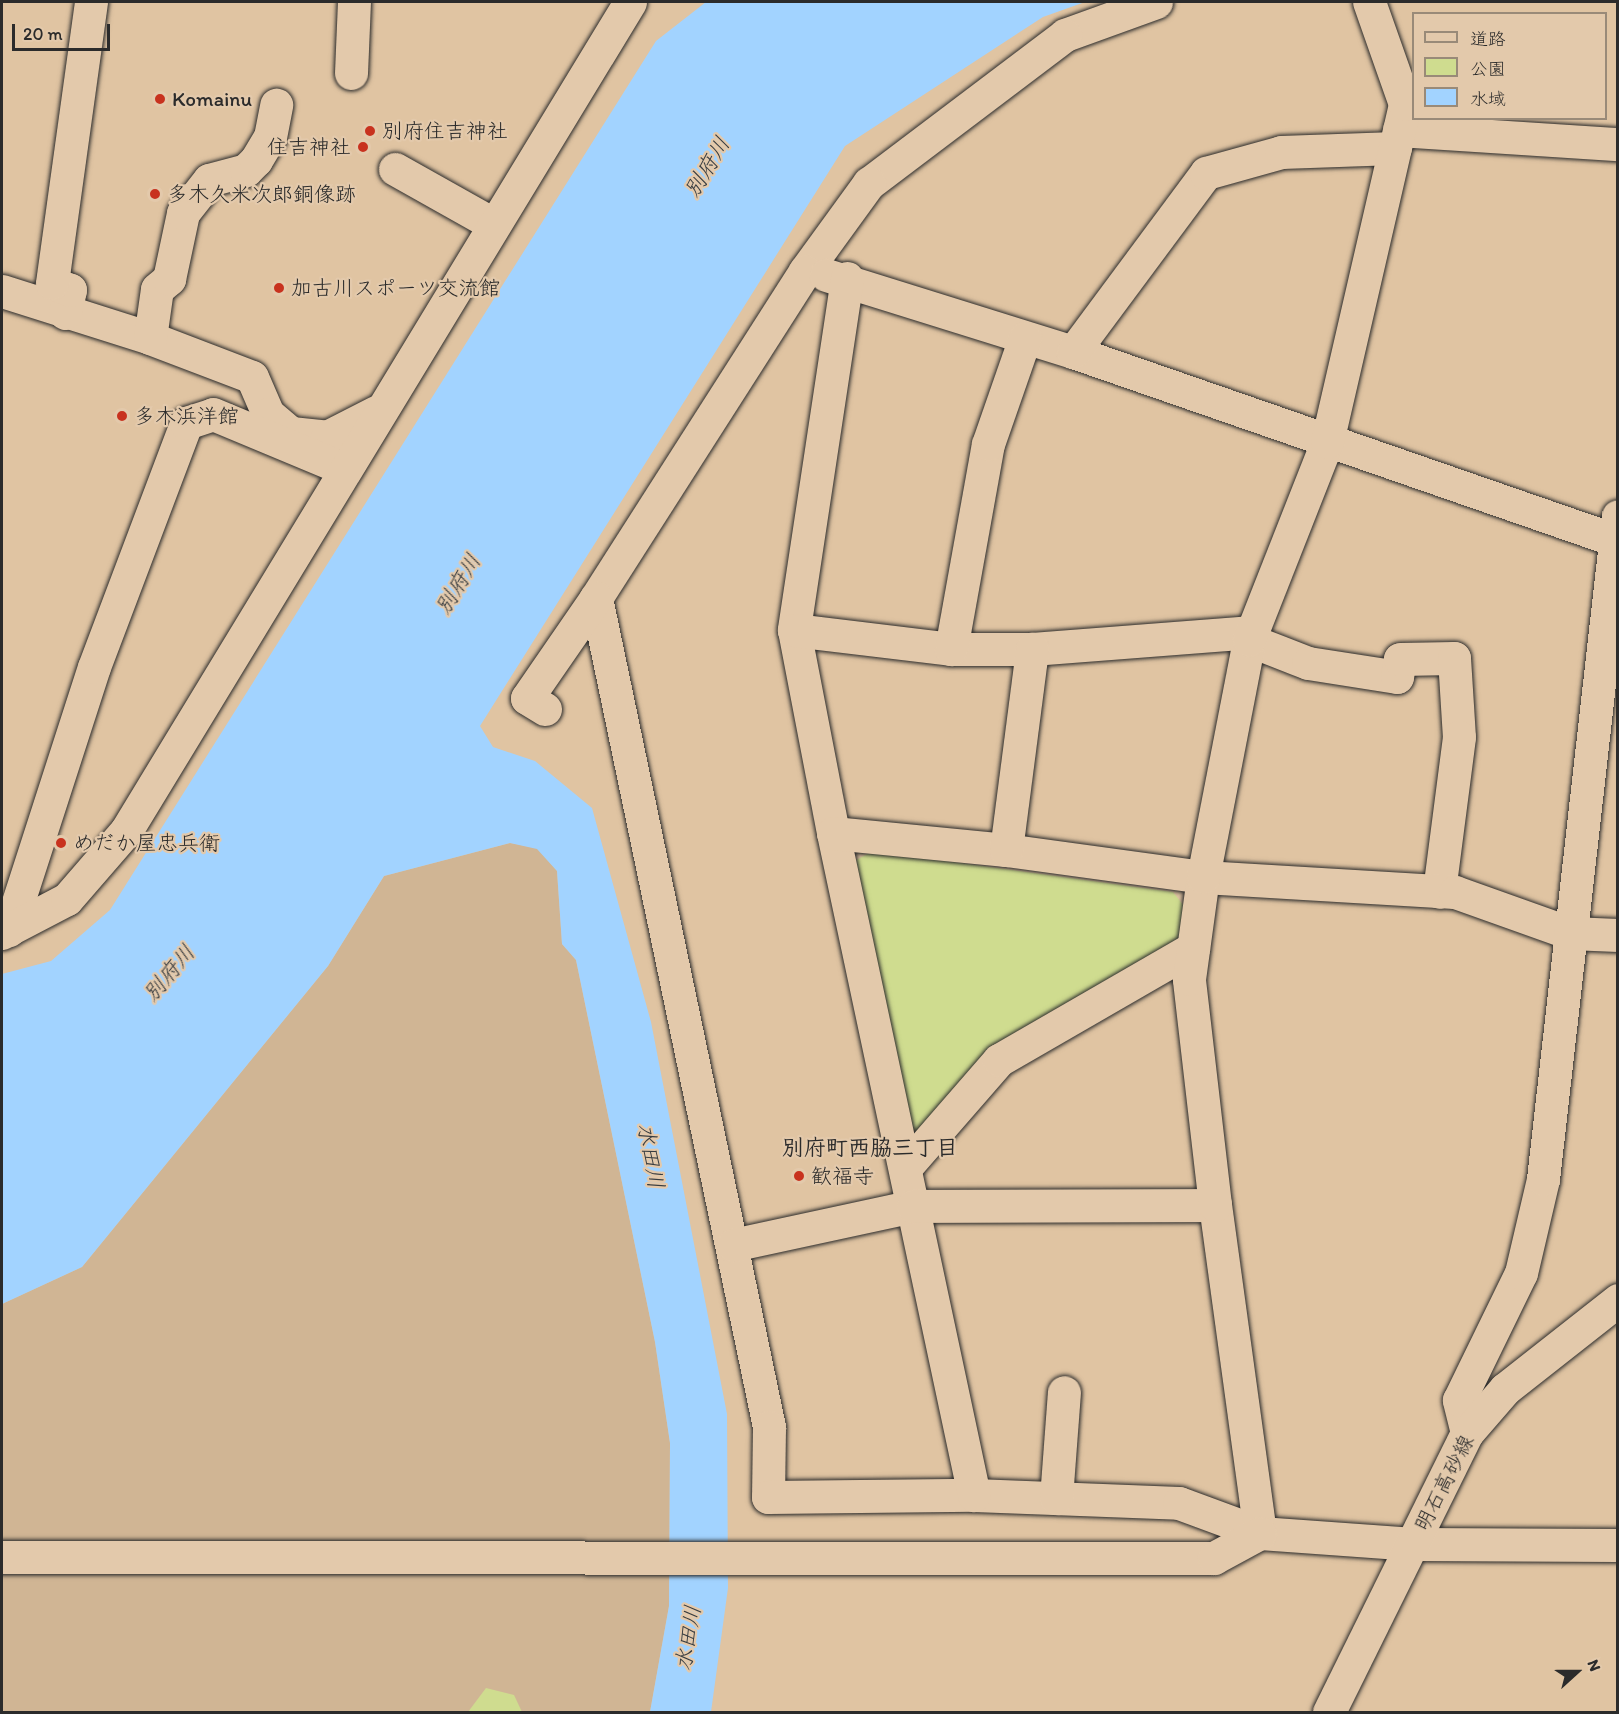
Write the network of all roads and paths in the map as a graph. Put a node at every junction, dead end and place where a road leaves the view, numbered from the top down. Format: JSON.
{"nodes":[{"id":1,"x":91,"y":2,"type":"edge"},
{"id":2,"x":103,"y":2,"type":"edge"},
{"id":3,"x":354,"y":2,"type":"edge"},
{"id":4,"x":630,"y":2,"type":"edge"},
{"id":5,"x":1156,"y":2,"type":"edge"},
{"id":6,"x":1369,"y":2,"type":"edge"},
{"id":7,"x":351,"y":73,"type":"dead end"},
{"id":8,"x":276,"y":105,"type":"dead end"},
{"id":9,"x":1397,"y":139,"type":"junction"},
{"id":10,"x":1617,"y":144,"type":"edge"},
{"id":11,"x":394,"y":169,"type":"dead end"},
{"id":12,"x":493,"y":224,"type":"junction"},
{"id":13,"x":805,"y":271,"type":"junction"},
{"id":14,"x":69,"y":272,"type":"dead end"},
{"id":15,"x":847,"y":278,"type":"junction"},
{"id":16,"x":2,"y":291,"type":"edge"},
{"id":17,"x":65,"y":313,"type":"junction"},
{"id":18,"x":150,"y":338,"type":"junction"},
{"id":19,"x":1025,"y":338,"type":"junction"},
{"id":20,"x":1073,"y":352,"type":"junction"},
{"id":21,"x":379,"y":410,"type":"junction"},
{"id":22,"x":1326,"y":442,"type":"junction"},
{"id":23,"x":344,"y":468,"type":"junction"},
{"id":24,"x":1616,"y":532,"type":"edge"},
{"id":25,"x":596,"y":598,"type":"junction"},
{"id":26,"x":794,"y":630,"type":"junction"},
{"id":27,"x":1250,"y":636,"type":"junction"},
{"id":28,"x":951,"y":649,"type":"junction"},
{"id":29,"x":1032,"y":649,"type":"junction"},
{"id":30,"x":545,"y":709,"type":"dead end"},
{"id":31,"x":833,"y":833,"type":"junction"},
{"id":32,"x":1006,"y":850,"type":"junction"},
{"id":33,"x":1203,"y":877,"type":"junction"},
{"id":34,"x":1439,"y":892,"type":"junction"},
{"id":35,"x":5,"y":931,"type":"edge"},
{"id":36,"x":1570,"y":933,"type":"junction"},
{"id":37,"x":1617,"y":935,"type":"edge"},
{"id":38,"x":1193,"y":948,"type":"junction"},
{"id":39,"x":905,"y":1168,"type":"junction"},
{"id":40,"x":1215,"y":1205,"type":"junction"},
{"id":41,"x":913,"y":1206,"type":"junction"},
{"id":42,"x":733,"y":1245,"type":"junction"},
{"id":43,"x":1617,"y":1300,"type":"edge"},
{"id":44,"x":1064,"y":1392,"type":"dead end"},
{"id":45,"x":1467,"y":1433,"type":"junction"},
{"id":46,"x":974,"y":1495,"type":"junction"},
{"id":47,"x":1056,"y":1498,"type":"junction"},
{"id":48,"x":1260,"y":1533,"type":"junction"},
{"id":49,"x":1414,"y":1544,"type":"junction"},
{"id":50,"x":1617,"y":1545,"type":"edge"},
{"id":51,"x":2,"y":1557,"type":"edge"},
{"id":52,"x":1329,"y":1713,"type":"edge"}],
"edges":[{"from":1,"to":17,"type":"street"},
{"from":2,"to":14,"type":"street"},
{"from":3,"to":7,"type":"street"},
{"from":4,"to":12,"type":"street"},
{"from":5,"to":13,"type":"street"},
{"from":6,"to":9,"type":"street"},
{"from":8,"to":18,"type":"street"},
{"from":9,"to":10,"type":"street"},
{"from":9,"to":20,"type":"street"},
{"from":9,"to":22,"type":"street"},
{"from":11,"to":12,"type":"street"},
{"from":12,"to":21,"type":"street"},
{"from":13,"to":15,"type":"street"},
{"from":13,"to":25,"type":"street"},
{"from":15,"to":19,"type":"street"},
{"from":15,"to":26,"type":"street"},
{"from":16,"to":17,"type":"street"},
{"from":17,"to":18,"type":"street"},
{"from":18,"to":21,"type":"street"},
{"from":19,"to":20,"type":"street"},
{"from":19,"to":28,"type":"street"},
{"from":20,"to":22,"type":"street"},
{"from":21,"to":23,"type":"street"},
{"from":22,"to":24,"type":"street"},
{"from":22,"to":27,"type":"street"},
{"from":23,"to":35,"type":"street"},
{"from":23,"to":35,"type":"street"},
{"from":24,"to":36,"type":"street"},
{"from":25,"to":30,"type":"street"},
{"from":25,"to":42,"type":"street"},
{"from":26,"to":28,"type":"street"},
{"from":26,"to":31,"type":"street"},
{"from":27,"to":29,"type":"street"},
{"from":27,"to":33,"type":"street"},
{"from":27,"to":34,"type":"street"},
{"from":28,"to":29,"type":"street"},
{"from":29,"to":32,"type":"street"},
{"from":31,"to":32,"type":"street"},
{"from":31,"to":39,"type":"street"},
{"from":32,"to":33,"type":"street"},
{"from":33,"to":34,"type":"street"},
{"from":33,"to":38,"type":"street"},
{"from":34,"to":36,"type":"street"},
{"from":36,"to":37,"type":"street"},
{"from":36,"to":45,"type":"street"},
{"from":38,"to":39,"type":"street"},
{"from":38,"to":40,"type":"street"},
{"from":39,"to":41,"type":"street"},
{"from":40,"to":41,"type":"street"},
{"from":40,"to":48,"type":"street"},
{"from":41,"to":42,"type":"street"},
{"from":41,"to":46,"type":"street"},
{"from":42,"to":46,"type":"street"},
{"from":43,"to":45,"type":"street","name":"明石高砂線"},
{"from":44,"to":47,"type":"street"},
{"from":45,"to":49,"type":"street","name":"明石高砂線"},
{"from":46,"to":47,"type":"street"},
{"from":47,"to":48,"type":"street"},
{"from":48,"to":49,"type":"street"},
{"from":48,"to":51,"type":"street"},
{"from":49,"to":50,"type":"street"},
{"from":49,"to":52,"type":"street","name":"明石高砂線"}]}
